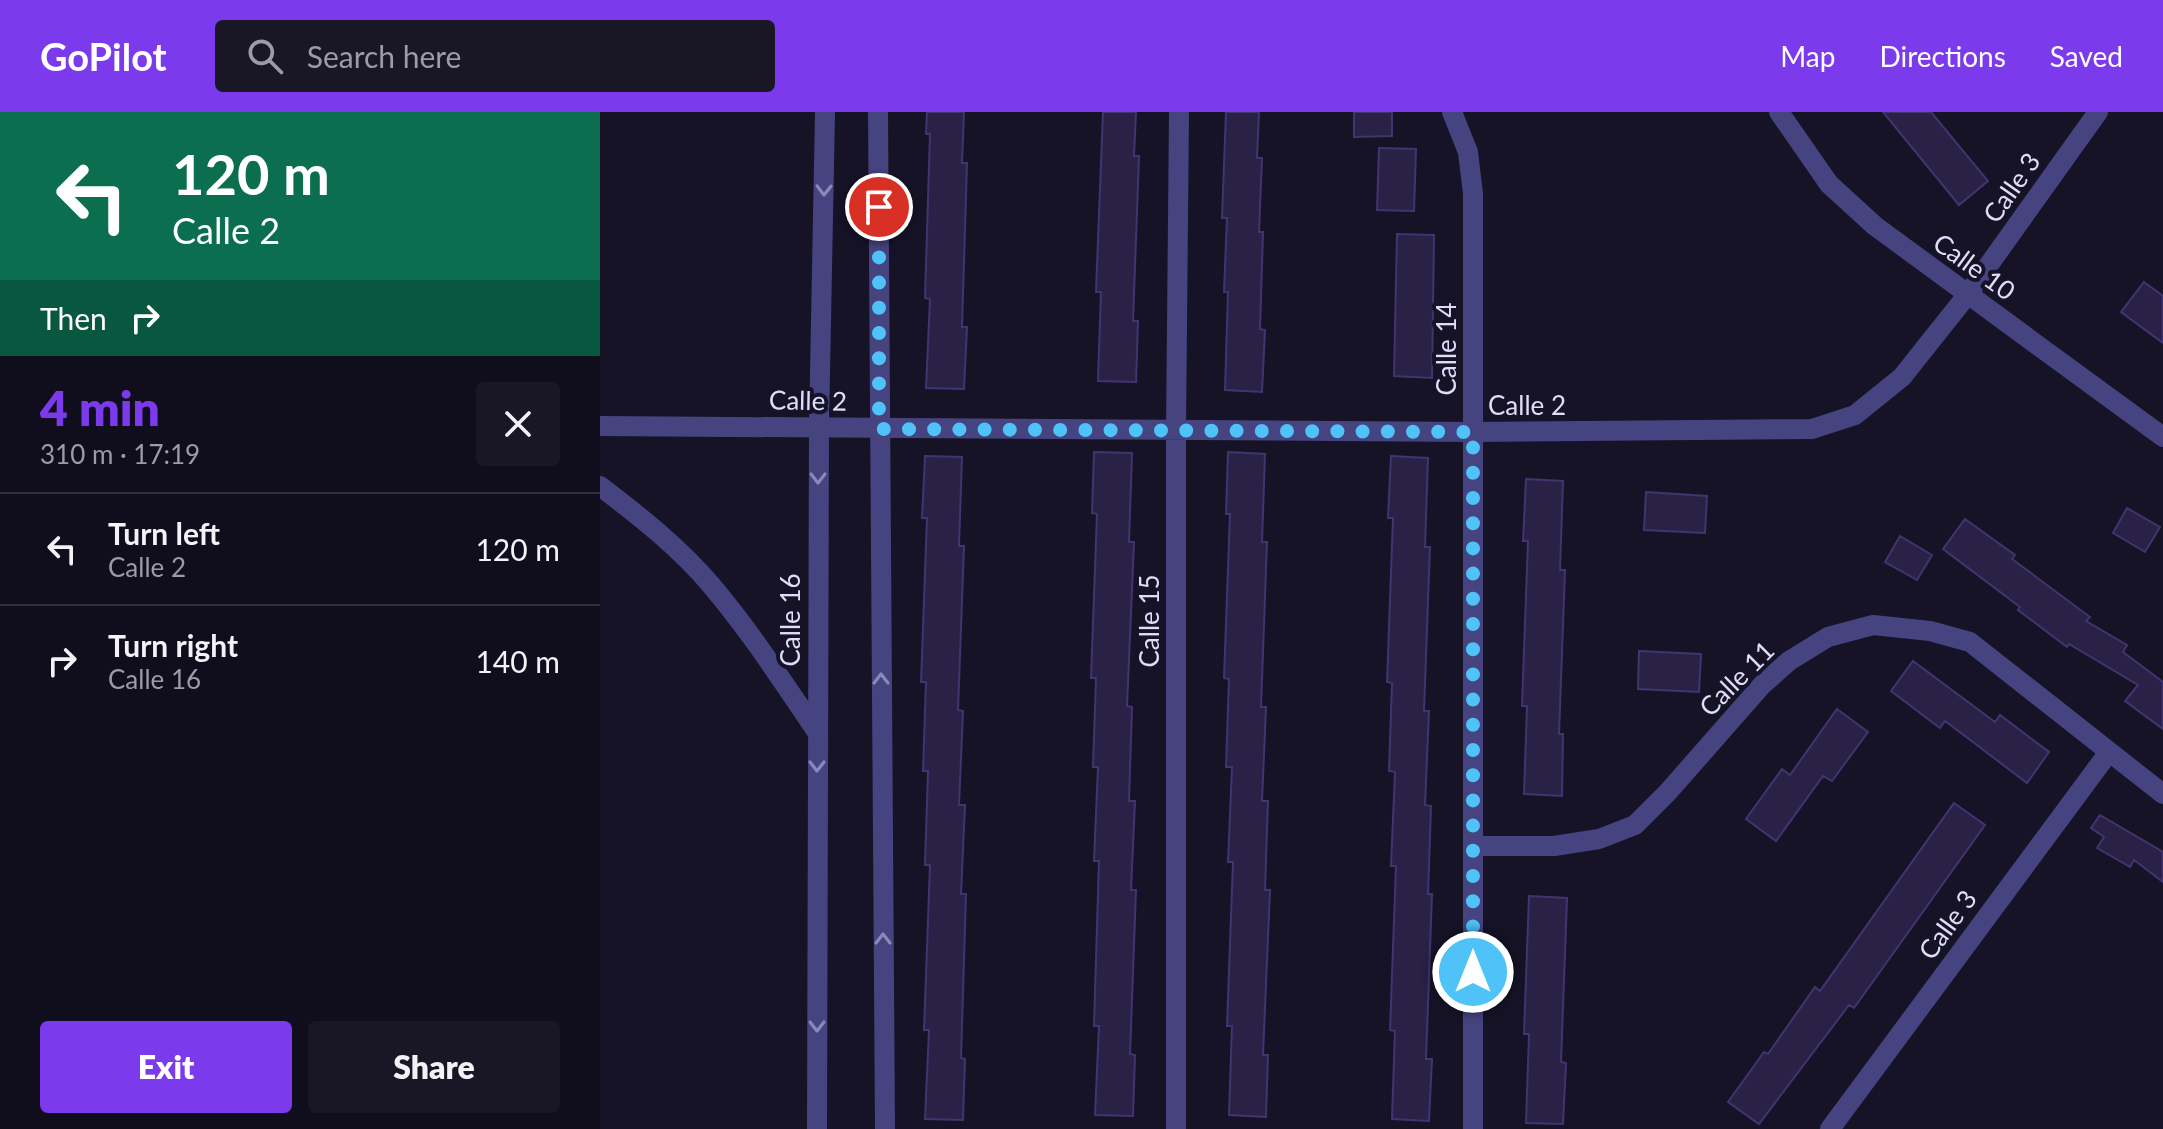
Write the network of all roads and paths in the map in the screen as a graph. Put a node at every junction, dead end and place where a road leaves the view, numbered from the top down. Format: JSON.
{"nodes":[{"id":1,"x":825,"y":112,"type":"edge"},
{"id":2,"x":878,"y":112,"type":"edge"},
{"id":3,"x":1179,"y":112,"type":"edge"},
{"id":4,"x":1452,"y":112,"type":"edge"},
{"id":5,"x":1779,"y":112,"type":"edge"},
{"id":6,"x":2098,"y":112,"type":"edge"},
{"id":7,"x":1968,"y":294,"type":"junction"},
{"id":8,"x":600,"y":426,"type":"edge"},
{"id":9,"x":819,"y":426,"type":"junction"},
{"id":10,"x":879,"y":429,"type":"junction"},
{"id":11,"x":1176,"y":429,"type":"junction"},
{"id":12,"x":1473,"y":432,"type":"junction"},
{"id":13,"x":2163,"y":437,"type":"edge"},
{"id":14,"x":600,"y":486,"type":"edge"},
{"id":15,"x":817,"y":732,"type":"junction"},
{"id":16,"x":2109,"y":752,"type":"junction"},
{"id":17,"x":2163,"y":794,"type":"edge"},
{"id":18,"x":1473,"y":846,"type":"junction"},
{"id":19,"x":817,"y":1129,"type":"edge"},
{"id":20,"x":885,"y":1129,"type":"edge"},
{"id":21,"x":1176,"y":1129,"type":"edge"},
{"id":22,"x":1473,"y":1129,"type":"edge"},
{"id":23,"x":1830,"y":1129,"type":"edge"}],
"edges":[{"from":1,"to":9,"type":"street","name":"Calle 16","one_way":true},
{"from":2,"to":10,"type":"street"},
{"from":3,"to":11,"type":"street","name":"Calle 15"},
{"from":4,"to":12,"type":"street","name":"Calle 14"},
{"from":5,"to":7,"type":"street","name":"Calle 10"},
{"from":6,"to":7,"type":"street","name":"Calle 3"},
{"from":7,"to":12,"type":"street","name":"Calle 2"},
{"from":7,"to":13,"type":"street","name":"Calle 10"},
{"from":8,"to":9,"type":"street","name":"Calle 2"},
{"from":9,"to":10,"type":"street","name":"Calle 2"},
{"from":9,"to":15,"type":"street","name":"Calle 16","one_way":true},
{"from":10,"to":11,"type":"street","name":"Calle 2"},
{"from":20,"to":10,"type":"street","one_way":true},
{"from":11,"to":12,"type":"street","name":"Calle 2"},
{"from":11,"to":21,"type":"street","name":"Calle 15"},
{"from":12,"to":18,"type":"street","name":"Calle 14"},
{"from":14,"to":15,"type":"street"},
{"from":15,"to":19,"type":"street","name":"Calle 16","one_way":true},
{"from":16,"to":17,"type":"street","name":"Calle 11"},
{"from":16,"to":18,"type":"street","name":"Calle 11"},
{"from":16,"to":23,"type":"street","name":"Calle 3"},
{"from":18,"to":22,"type":"street","name":"Calle 14"}]}
